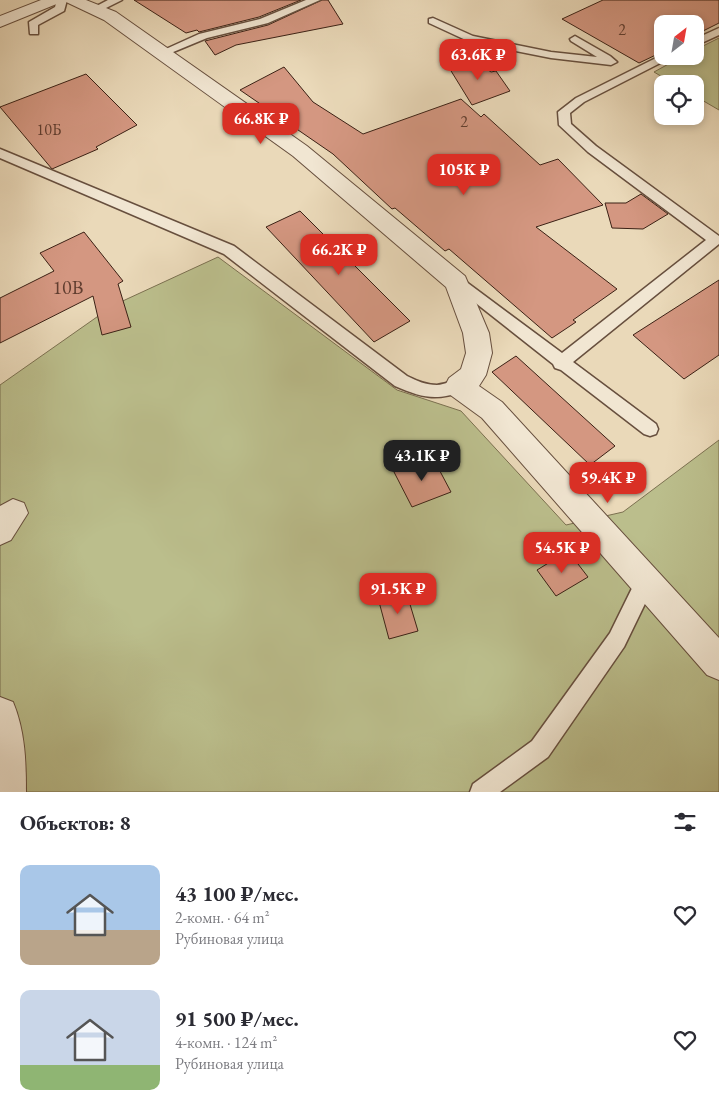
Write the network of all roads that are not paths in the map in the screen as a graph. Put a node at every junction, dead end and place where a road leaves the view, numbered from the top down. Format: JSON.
{"nodes":[{"id":1,"x":56,"y":0,"type":"edge"},
{"id":2,"x":62,"y":0,"type":"edge"},
{"id":3,"x":71,"y":0,"type":"edge"},
{"id":4,"x":117,"y":0,"type":"edge"},
{"id":5,"x":315,"y":0,"type":"edge"},
{"id":6,"x":94,"y":10,"type":"junction"},
{"id":7,"x":433,"y":21,"type":"dead end"},
{"id":8,"x":0,"y":22,"type":"edge"},
{"id":9,"x":719,"y":31,"type":"edge"},
{"id":10,"x":34,"y":32,"type":"dead end"},
{"id":11,"x":704,"y":38,"type":"edge"},
{"id":12,"x":575,"y":39,"type":"dead end"},
{"id":13,"x":162,"y":52,"type":"junction"},
{"id":14,"x":611,"y":62,"type":"junction"},
{"id":15,"x":654,"y":64,"type":"edge"},
{"id":16,"x":634,"y":74,"type":"junction"},
{"id":17,"x":0,"y":153,"type":"edge"},
{"id":18,"x":456,"y":282,"type":"junction"},
{"id":19,"x":561,"y":364,"type":"junction"},
{"id":20,"x":459,"y":386,"type":"junction"},
{"id":21,"x":650,"y":429,"type":"dead end"},
{"id":22,"x":646,"y":581,"type":"junction"},
{"id":23,"x":719,"y":663,"type":"edge"},
{"id":24,"x":0,"y":716,"type":"edge"},
{"id":25,"x":7,"y":792,"type":"edge"},
{"id":26,"x":481,"y":792,"type":"edge"}],
"edges":[{"from":1,"to":8,"type":"street"},
{"from":2,"to":10,"type":"lane"},
{"from":3,"to":6,"type":"street"},
{"from":4,"to":6,"type":"lane"},
{"from":5,"to":13,"type":"lane"},
{"from":6,"to":13,"type":"street"},
{"from":7,"to":14,"type":"lane"},
{"from":9,"to":11,"type":"lane"},
{"from":12,"to":14,"type":"lane"},
{"from":13,"to":18,"type":"street"},
{"from":14,"to":16,"type":"lane"},
{"from":15,"to":16,"type":"lane"},
{"from":16,"to":19,"type":"lane"},
{"from":17,"to":20,"type":"lane"},
{"from":18,"to":19,"type":"lane"},
{"from":18,"to":20,"type":"street"},
{"from":19,"to":21,"type":"lane"},
{"from":20,"to":22,"type":"street"},
{"from":22,"to":23,"type":"street"},
{"from":22,"to":26,"type":"lane"},
{"from":24,"to":25,"type":"street"}]}
